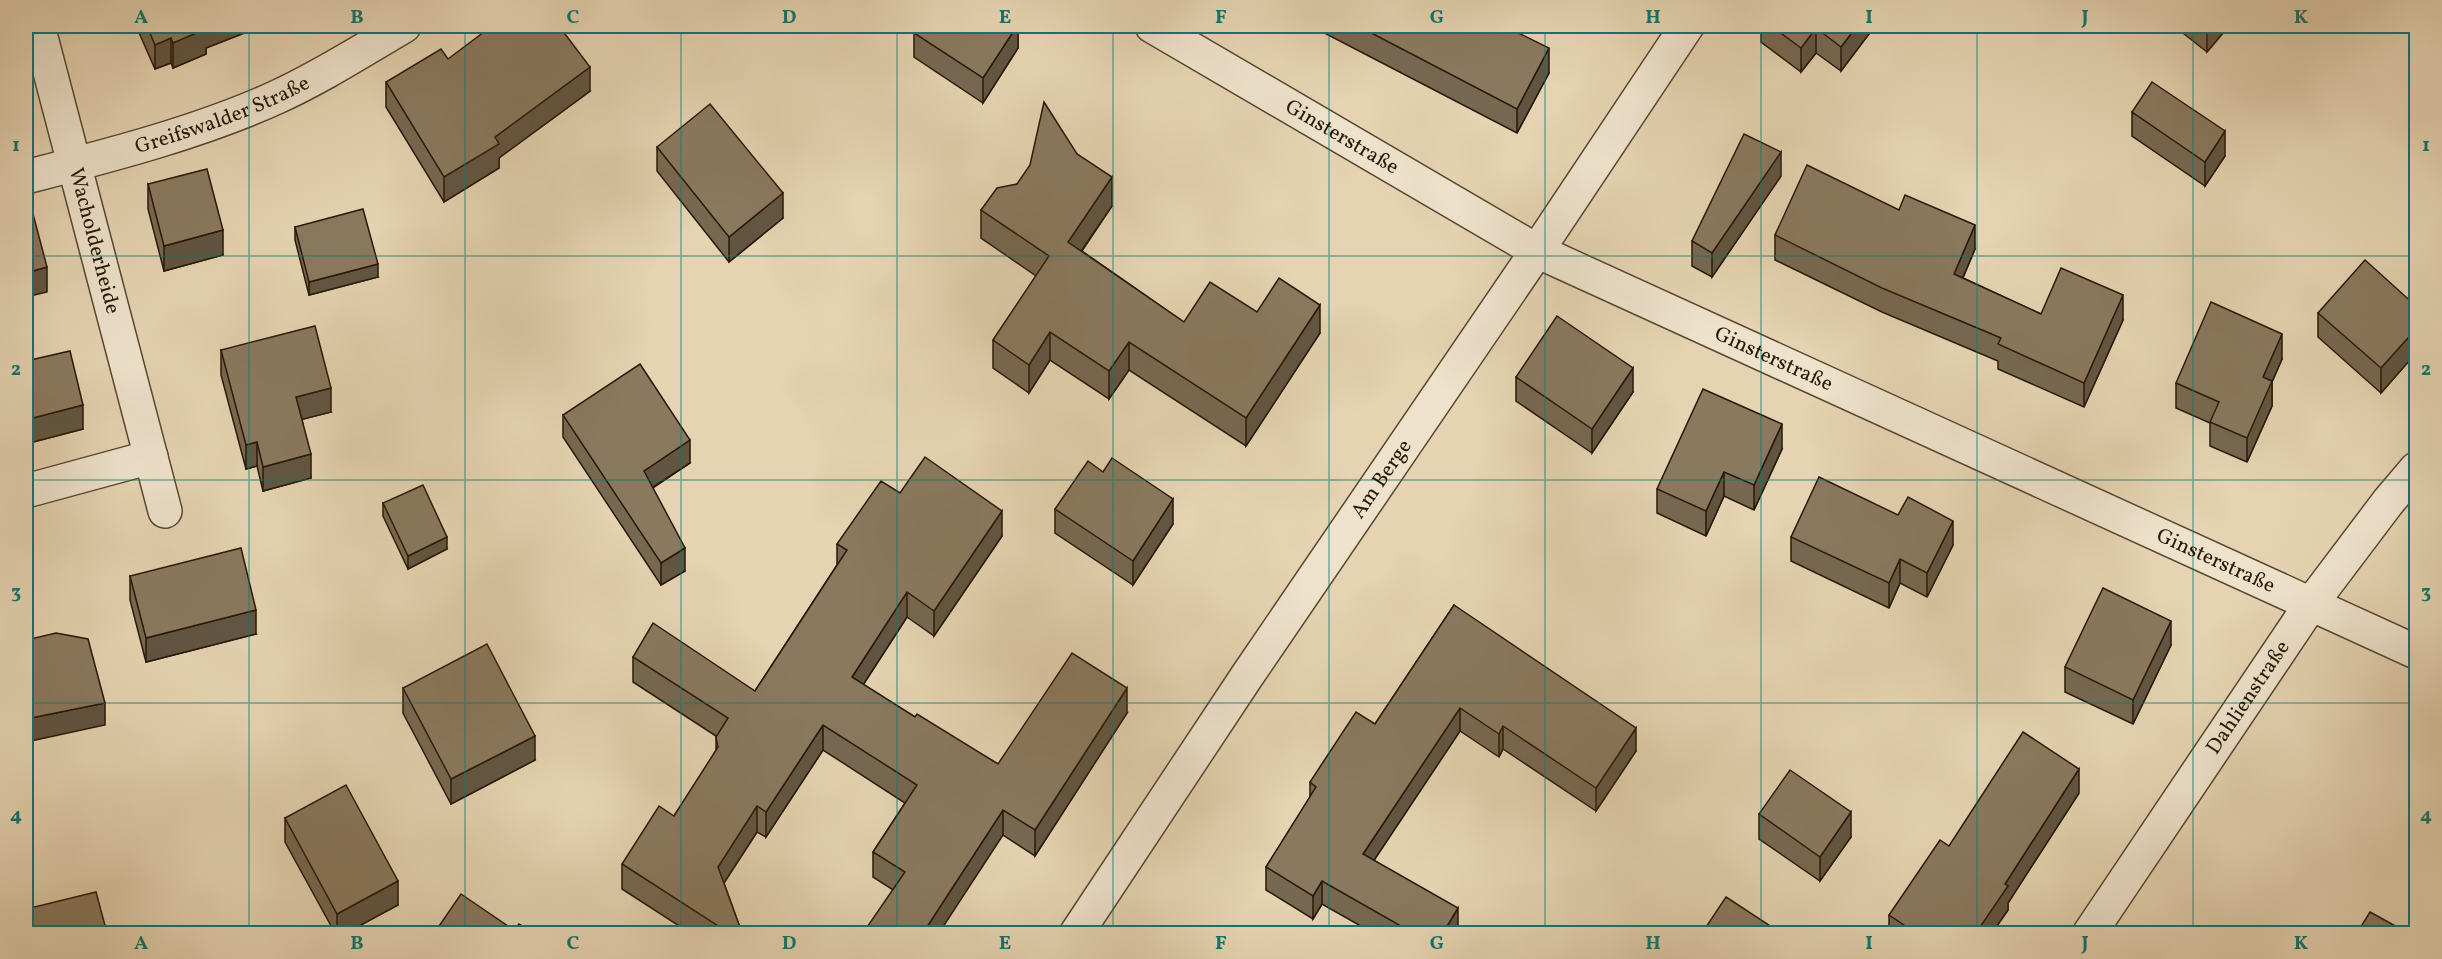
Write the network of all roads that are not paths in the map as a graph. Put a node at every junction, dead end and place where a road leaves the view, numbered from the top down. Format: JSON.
{"nodes":[{"id":1,"x":38,"y":26,"type":"edge"},
{"id":2,"x":404,"y":26,"type":"edge"},
{"id":3,"x":1152,"y":26,"type":"edge"},
{"id":4,"x":1687,"y":26,"type":"edge"},
{"id":5,"x":74,"y":165,"type":"junction"},
{"id":6,"x":26,"y":177,"type":"edge"},
{"id":7,"x":1537,"y":251,"type":"junction"},
{"id":8,"x":150,"y":457,"type":"junction"},
{"id":9,"x":2416,"y":469,"type":"edge"},
{"id":10,"x":26,"y":491,"type":"edge"},
{"id":11,"x":165,"y":511,"type":"dead end"},
{"id":12,"x":2311,"y":604,"type":"junction"},
{"id":13,"x":2416,"y":652,"type":"edge"},
{"id":14,"x":1076,"y":933,"type":"edge"},
{"id":15,"x":2089,"y":933,"type":"edge"}],
"edges":[{"from":1,"to":5,"type":"street","name":"Wacholderheide"},
{"from":2,"to":5,"type":"street","name":"Greifswalder Straße"},
{"from":3,"to":7,"type":"street","name":"Ginsterstraße"},
{"from":4,"to":7,"type":"street","name":"Am Berge"},
{"from":5,"to":6,"type":"street","name":"Greifswalder Straße"},
{"from":5,"to":8,"type":"street","name":"Wacholderheide"},
{"from":7,"to":12,"type":"street","name":"Ginsterstraße"},
{"from":7,"to":14,"type":"street","name":"Am Berge"},
{"from":8,"to":10,"type":"street"},
{"from":8,"to":11,"type":"street","name":"Wacholderheide"},
{"from":9,"to":12,"type":"street","name":"Dahlienstraße"},
{"from":12,"to":13,"type":"street","name":"Ginsterstraße"},
{"from":12,"to":15,"type":"street","name":"Dahlienstraße"}]}
